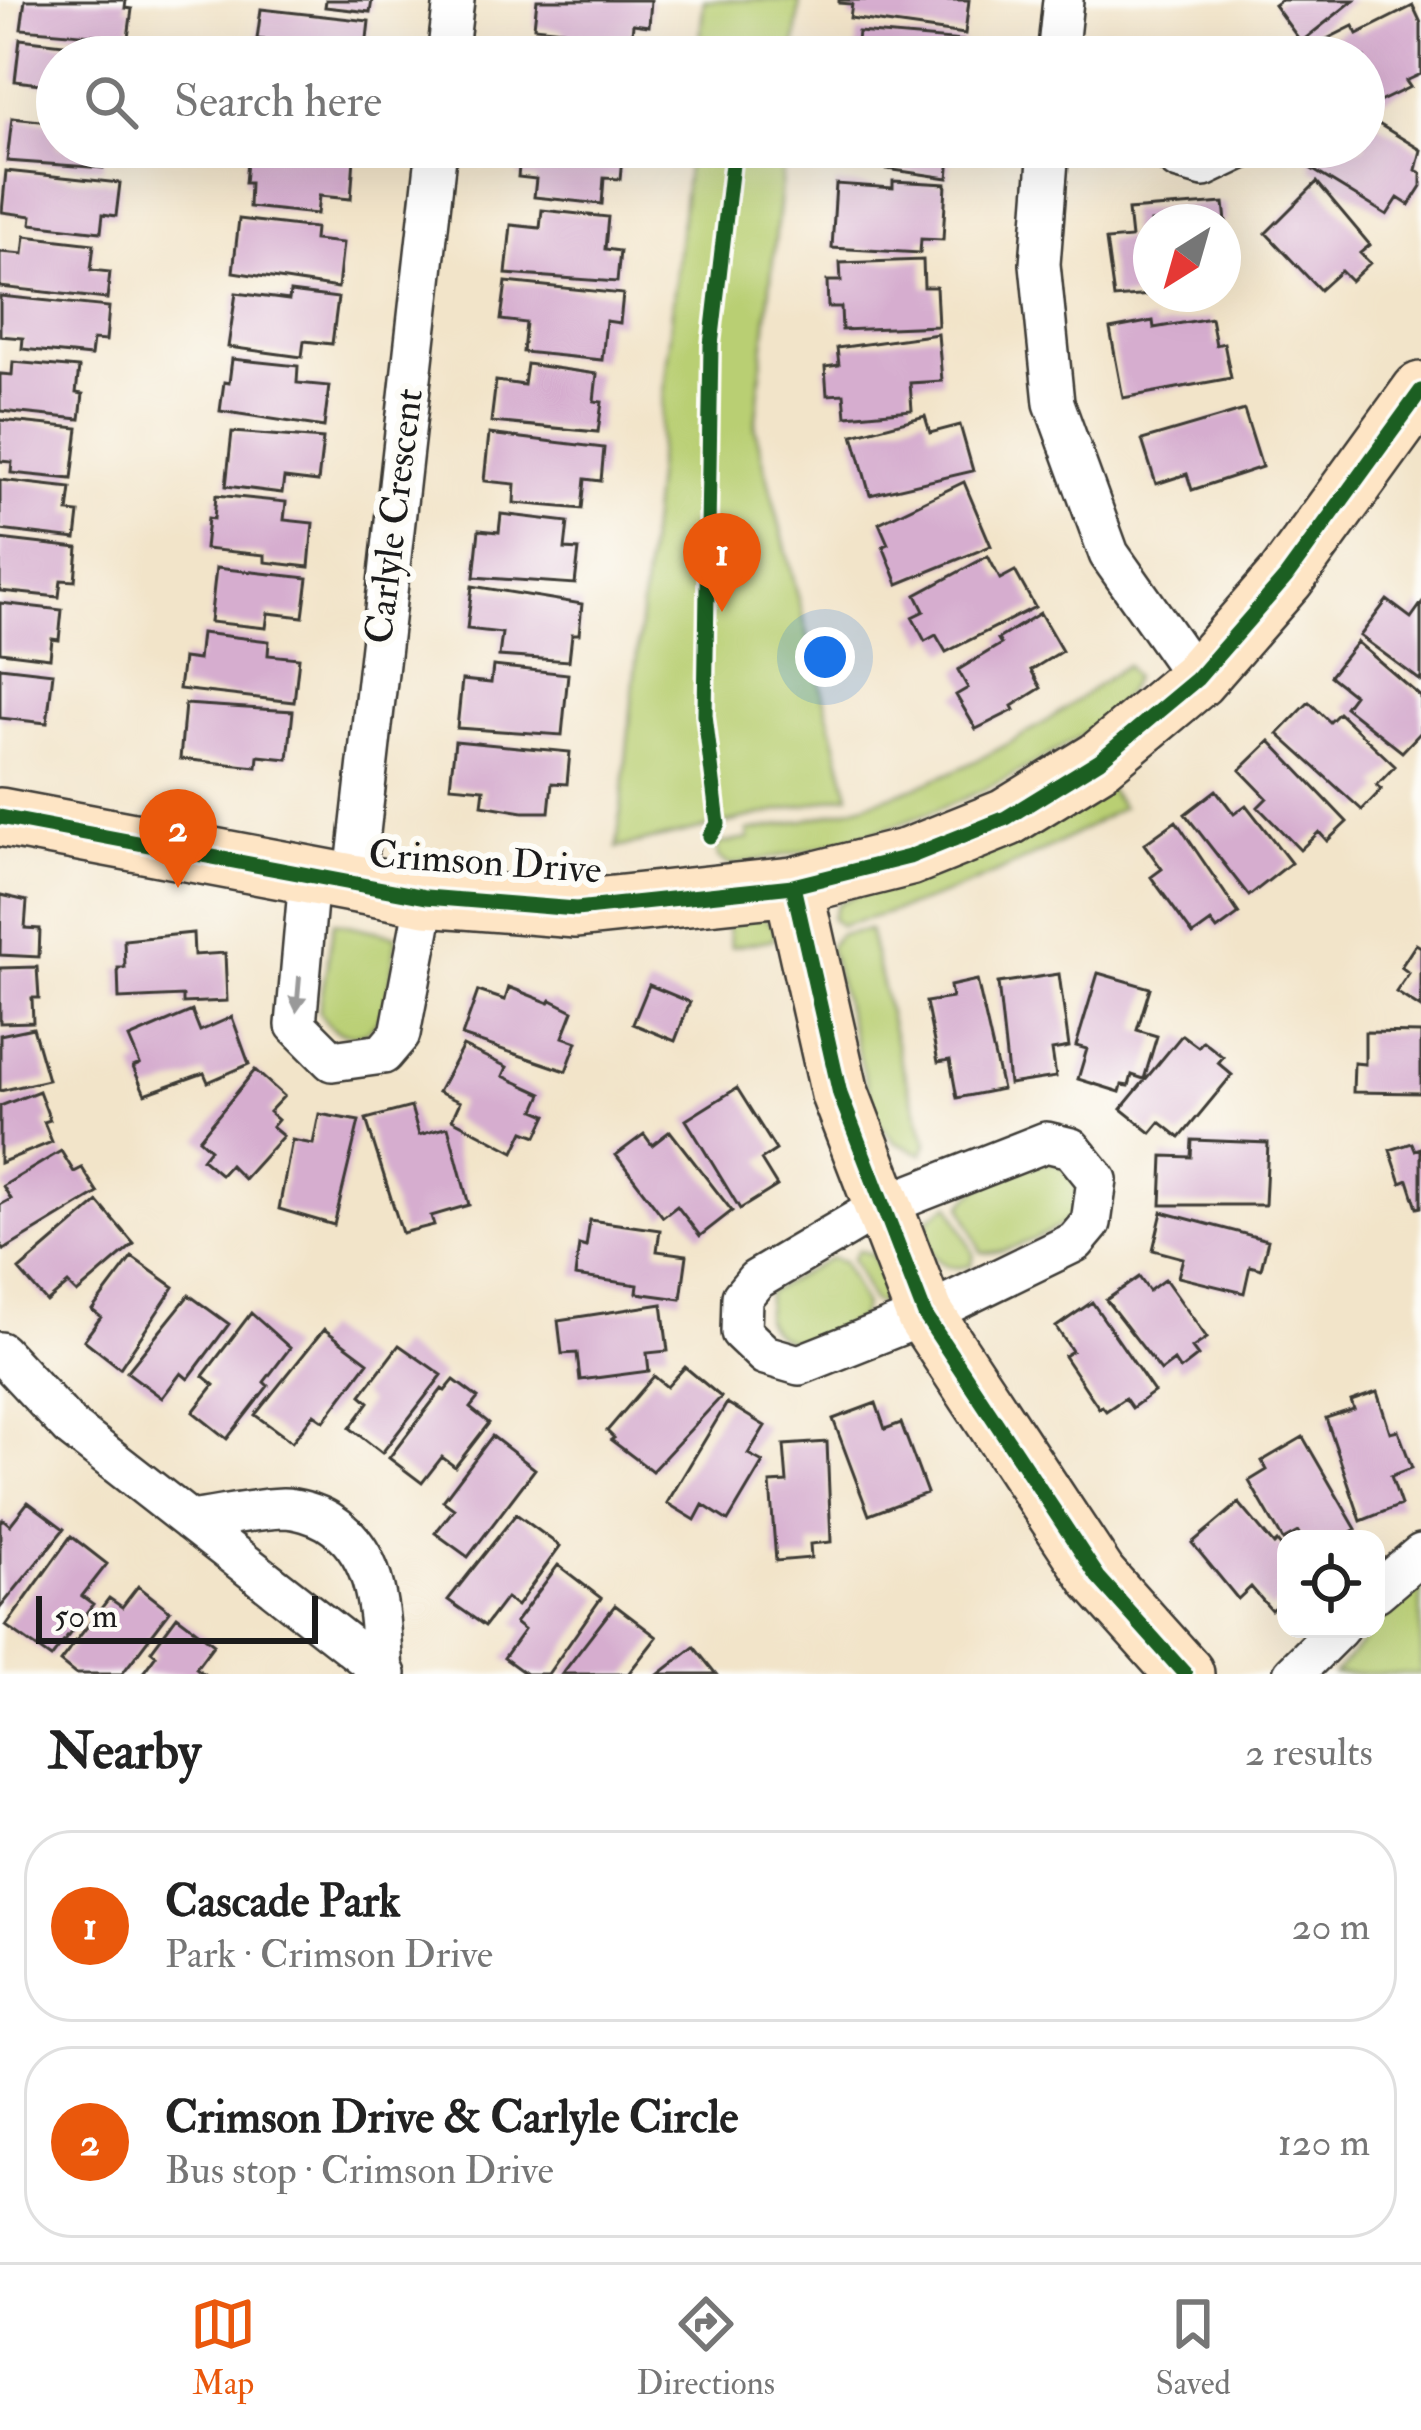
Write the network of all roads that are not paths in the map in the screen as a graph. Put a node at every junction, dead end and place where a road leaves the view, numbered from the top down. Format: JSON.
{"nodes":[{"id":1,"x":454,"y":0,"type":"edge"},
{"id":2,"x":1063,"y":0,"type":"edge"},
{"id":3,"x":450,"y":36,"type":"edge"},
{"id":4,"x":1059,"y":36,"type":"edge"},
{"id":5,"x":434,"y":168,"type":"edge"},
{"id":6,"x":1047,"y":168,"type":"edge"},
{"id":7,"x":1421,"y":391,"type":"edge"},
{"id":8,"x":1197,"y":679,"type":"junction"},
{"id":9,"x":0,"y":818,"type":"edge"},
{"id":10,"x":331,"y":882,"type":"junction"},
{"id":11,"x":793,"y":886,"type":"junction"},
{"id":12,"x":425,"y":897,"type":"junction"},
{"id":13,"x":880,"y":1207,"type":"junction"},
{"id":14,"x":925,"y":1315,"type":"junction"},
{"id":15,"x":0,"y":1352,"type":"edge"},
{"id":16,"x":190,"y":1521,"type":"junction"},
{"id":17,"x":1421,"y":1554,"type":"edge"},
{"id":18,"x":1385,"y":1584,"type":"edge"},
{"id":19,"x":1329,"y":1638,"type":"edge"},
{"id":20,"x":384,"y":1673,"type":"edge"},
{"id":21,"x":1185,"y":1674,"type":"edge"},
{"id":22,"x":1293,"y":1674,"type":"edge"}],
"edges":[{"from":1,"to":3,"type":"street"},
{"from":2,"to":4,"type":"street"},
{"from":5,"to":10,"type":"street","name":"Carlyle Crescent"},
{"from":6,"to":8,"type":"street"},
{"from":7,"to":8,"type":"street","name":"Crimson Drive"},
{"from":8,"to":11,"type":"street","name":"Crimson Drive"},
{"from":9,"to":10,"type":"street","name":"Crimson Drive"},
{"from":10,"to":12,"type":"street","name":"Crimson Drive"},
{"from":10,"to":12,"type":"street","name":"Crimson Drive","one_way":true},
{"from":11,"to":12,"type":"street","name":"Crimson Drive"},
{"from":11,"to":13,"type":"street"},
{"from":13,"to":14,"type":"street"},
{"from":13,"to":14,"type":"street"},
{"from":13,"to":14,"type":"street"},
{"from":14,"to":21,"type":"street"},
{"from":15,"to":16,"type":"street"},
{"from":16,"to":20,"type":"street"},
{"from":16,"to":20,"type":"street"},
{"from":17,"to":18,"type":"street"},
{"from":19,"to":22,"type":"street"}]}
